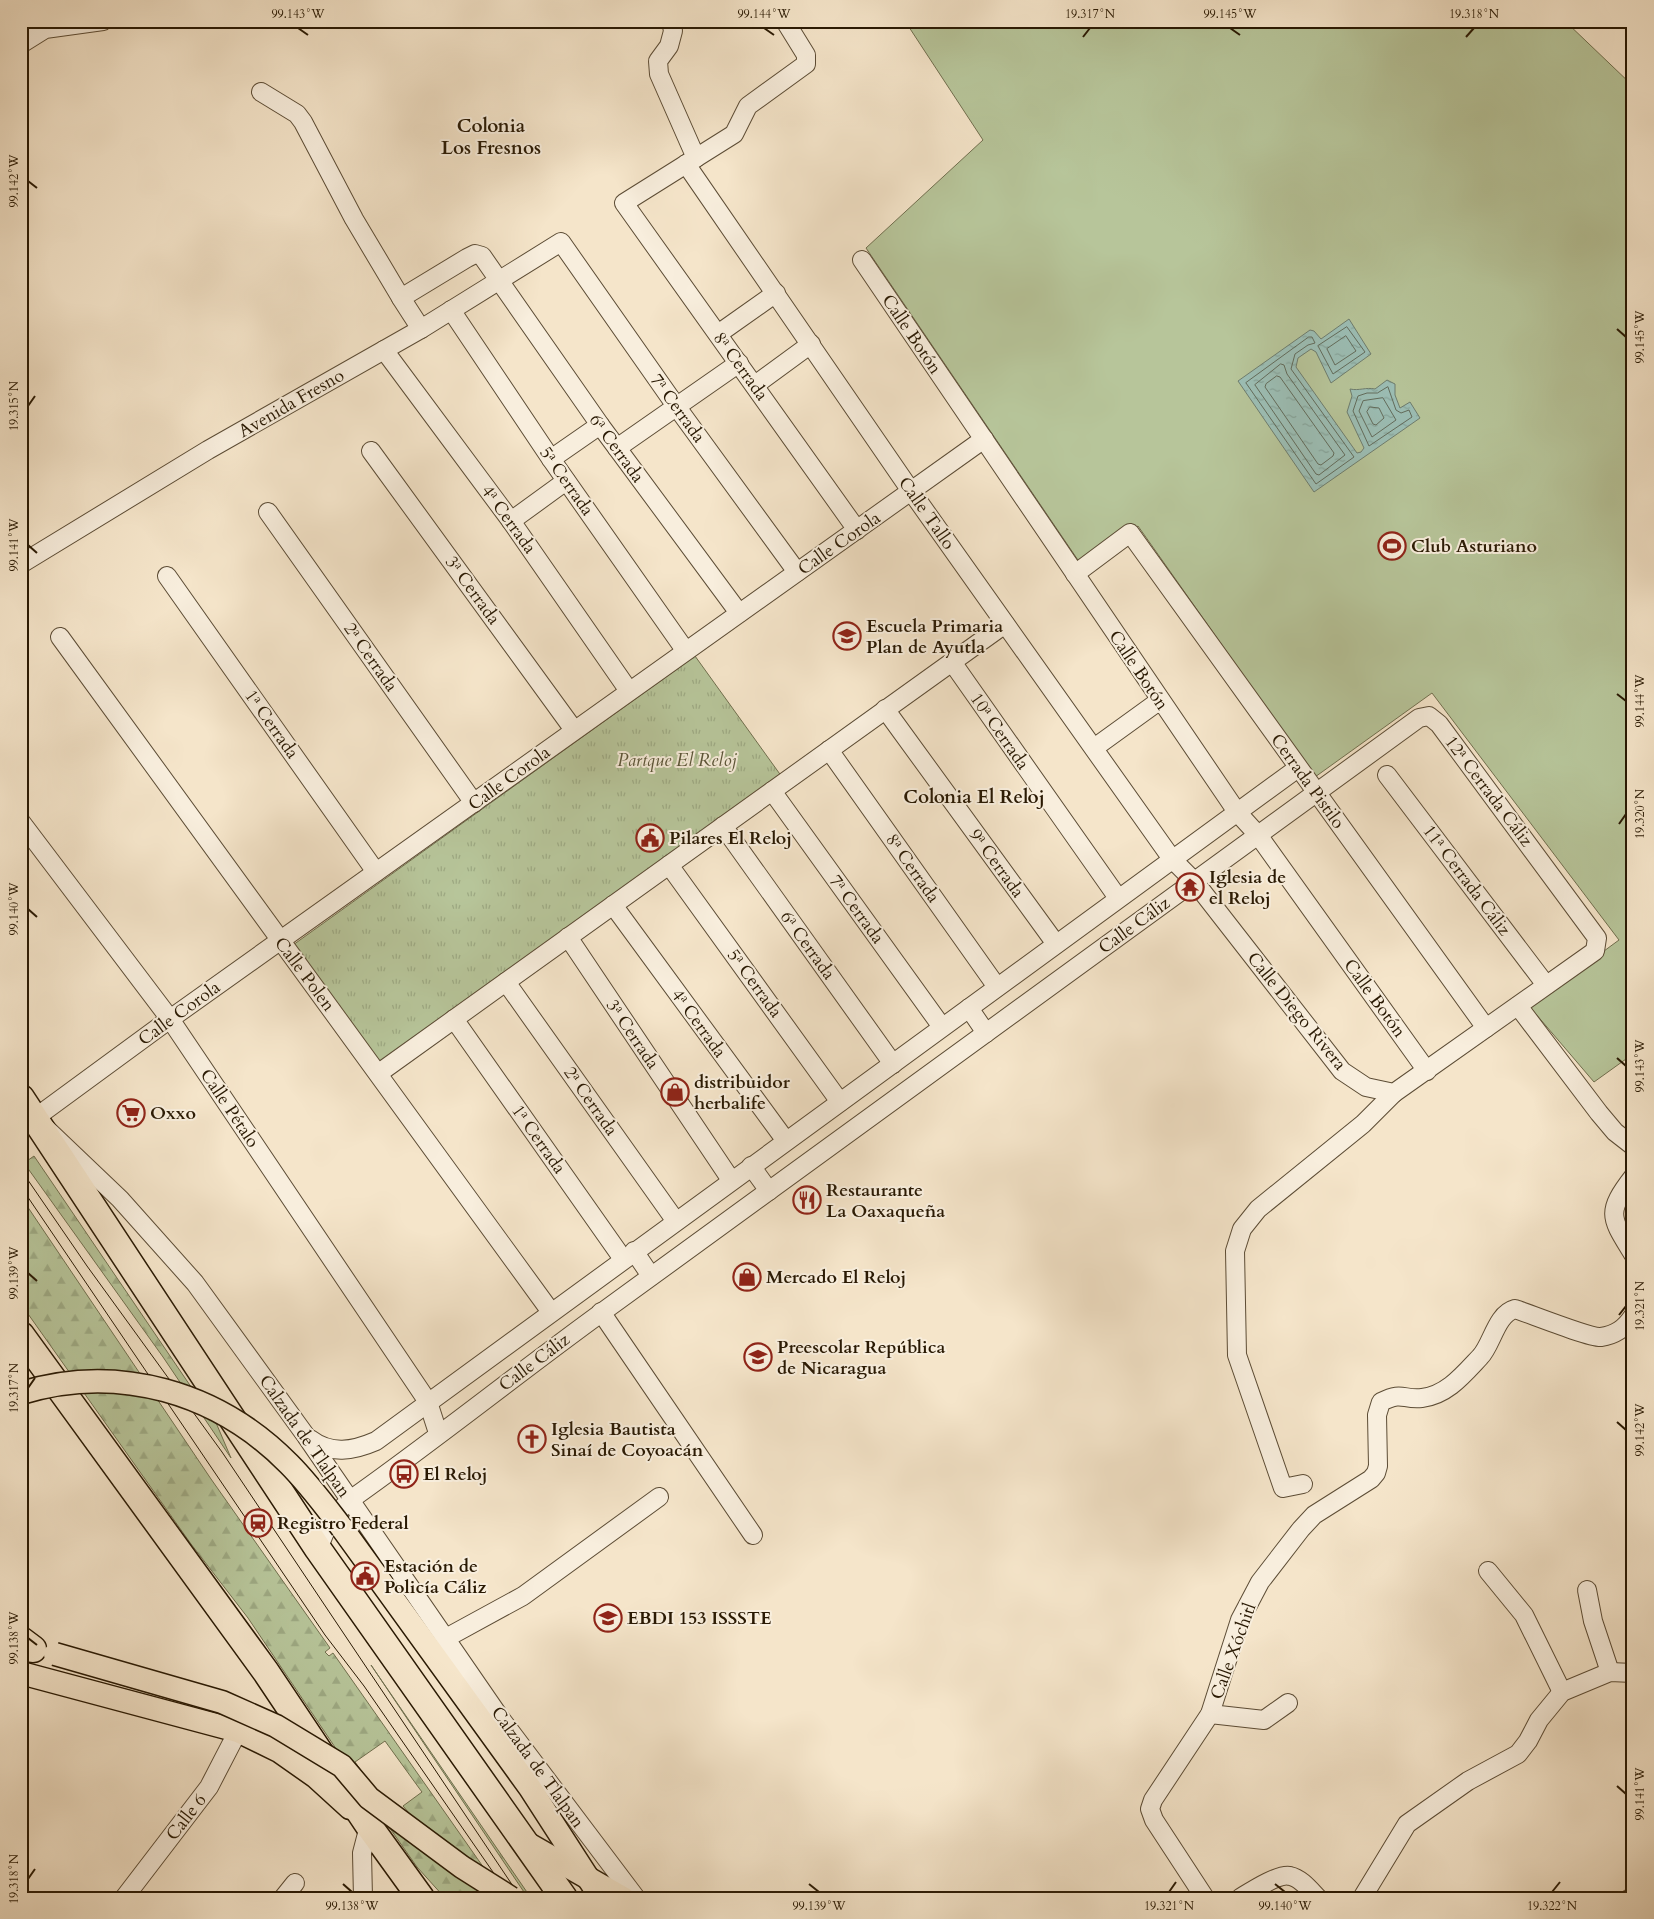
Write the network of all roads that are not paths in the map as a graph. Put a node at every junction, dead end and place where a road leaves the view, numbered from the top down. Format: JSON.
{"nodes":[{"id":1,"x":103,"y":21,"type":"edge"},
{"id":2,"x":672,"y":21,"type":"edge"},
{"id":3,"x":785,"y":21,"type":"edge"},
{"id":4,"x":44,"y":25,"type":"edge"},
{"id":5,"x":21,"y":44,"type":"edge"},
{"id":6,"x":261,"y":92,"type":"dead end"},
{"id":7,"x":691,"y":161,"type":"junction"},
{"id":8,"x":561,"y":242,"type":"joint"},
{"id":9,"x":862,"y":260,"type":"dead end"},
{"id":10,"x":498,"y":281,"type":"junction"},
{"id":11,"x":776,"y":292,"type":"junction"},
{"id":12,"x":401,"y":298,"type":"junction"},
{"id":13,"x":450,"y":310,"type":"junction"},
{"id":14,"x":420,"y":329,"type":"junction"},
{"id":15,"x":718,"y":334,"type":"junction"},
{"id":16,"x":812,"y":344,"type":"junction"},
{"id":17,"x":384,"y":350,"type":"junction"},
{"id":18,"x":739,"y":363,"type":"junction"},
{"id":19,"x":755,"y":386,"type":"junction"},
{"id":20,"x":676,"y":406,"type":"junction"},
{"id":21,"x":600,"y":425,"type":"junction"},
{"id":22,"x":984,"y":439,"type":"junction"},
{"id":23,"x":617,"y":448,"type":"junction"},
{"id":24,"x":371,"y":451,"type":"dead end"},
{"id":25,"x":551,"y":459,"type":"junction"},
{"id":26,"x":566,"y":481,"type":"junction"},
{"id":27,"x":911,"y":492,"type":"junction"},
{"id":28,"x":268,"y":512,"type":"dead end"},
{"id":29,"x":510,"y":520,"type":"junction"},
{"id":30,"x":856,"y":530,"type":"junction"},
{"id":31,"x":21,"y":564,"type":"edge"},
{"id":32,"x":797,"y":572,"type":"junction"},
{"id":33,"x":1075,"y":574,"type":"junction"},
{"id":34,"x":167,"y":576,"type":"dead end"},
{"id":35,"x":739,"y":613,"type":"junction"},
{"id":36,"x":1005,"y":624,"type":"junction"},
{"id":37,"x":60,"y":637,"type":"dead end"},
{"id":38,"x":686,"y":650,"type":"junction"},
{"id":39,"x":952,"y":662,"type":"junction"},
{"id":40,"x":629,"y":691,"type":"junction"},
{"id":41,"x":1159,"y":701,"type":"junction"},
{"id":42,"x":885,"y":709,"type":"junction"},
{"id":43,"x":1429,"y":716,"type":"joint"},
{"id":44,"x":574,"y":730,"type":"junction"},
{"id":45,"x":1094,"y":748,"type":"junction"},
{"id":46,"x":829,"y":750,"type":"junction"},
{"id":47,"x":1298,"y":768,"type":"junction"},
{"id":48,"x":1387,"y":775,"type":"dead end"},
{"id":49,"x":772,"y":791,"type":"junction"},
{"id":50,"x":1316,"y":793,"type":"junction"},
{"id":51,"x":474,"y":803,"type":"junction"},
{"id":52,"x":1237,"y":812,"type":"junction"},
{"id":53,"x":21,"y":822,"type":"edge"},
{"id":54,"x":723,"y":826,"type":"junction"},
{"id":55,"x":1258,"y":835,"type":"junction"},
{"id":56,"x":1172,"y":859,"type":"junction"},
{"id":57,"x":669,"y":865,"type":"junction"},
{"id":58,"x":376,"y":872,"type":"junction"},
{"id":59,"x":1194,"y":881,"type":"junction"},
{"id":60,"x":1118,"y":898,"type":"junction"},
{"id":61,"x":613,"y":905,"type":"junction"},
{"id":62,"x":568,"y":937,"type":"junction"},
{"id":63,"x":279,"y":941,"type":"junction"},
{"id":64,"x":1056,"y":944,"type":"junction"},
{"id":65,"x":506,"y":982,"type":"junction"},
{"id":66,"x":1546,"y":985,"type":"junction"},
{"id":67,"x":997,"y":987,"type":"junction"},
{"id":68,"x":1518,"y":1006,"type":"junction"},
{"id":69,"x":969,"y":1008,"type":"junction"},
{"id":70,"x":170,"y":1019,"type":"junction"},
{"id":71,"x":454,"y":1019,"type":"junction"},
{"id":72,"x":942,"y":1027,"type":"junction"},
{"id":73,"x":1486,"y":1028,"type":"junction"},
{"id":74,"x":986,"y":1033,"type":"junction"},
{"id":75,"x":894,"y":1064,"type":"junction"},
{"id":76,"x":1428,"y":1071,"type":"junction"},
{"id":77,"x":379,"y":1074,"type":"junction"},
{"id":78,"x":1394,"y":1093,"type":"junction"},
{"id":79,"x":840,"y":1102,"type":"junction"},
{"id":80,"x":28,"y":1108,"type":"edge"},
{"id":81,"x":786,"y":1141,"type":"junction"},
{"id":82,"x":1633,"y":1146,"type":"edge"},
{"id":83,"x":751,"y":1166,"type":"junction"},
{"id":84,"x":1633,"y":1177,"type":"edge"},
{"id":85,"x":731,"y":1180,"type":"junction"},
{"id":86,"x":769,"y":1190,"type":"junction"},
{"id":87,"x":675,"y":1220,"type":"junction"},
{"id":88,"x":1633,"y":1254,"type":"edge"},
{"id":89,"x":629,"y":1255,"type":"junction"},
{"id":90,"x":651,"y":1276,"type":"junction"},
{"id":91,"x":550,"y":1312,"type":"junction"},
{"id":92,"x":601,"y":1312,"type":"junction"},
{"id":93,"x":1631,"y":1324,"type":"edge"},
{"id":94,"x":21,"y":1336,"type":"edge"},
{"id":95,"x":21,"y":1393,"type":"edge"},
{"id":96,"x":428,"y":1402,"type":"junction"},
{"id":97,"x":438,"y":1433,"type":"junction"},
{"id":98,"x":306,"y":1436,"type":"junction"},
{"id":99,"x":1303,"y":1484,"type":"dead end"},
{"id":100,"x":659,"y":1497,"type":"dead end"},
{"id":101,"x":350,"y":1500,"type":"junction"},
{"id":102,"x":753,"y":1535,"type":"dead end"},
{"id":103,"x":318,"y":1549,"type":"junction"},
{"id":104,"x":1488,"y":1571,"type":"dead end"},
{"id":105,"x":1587,"y":1590,"type":"dead end"},
{"id":106,"x":446,"y":1638,"type":"junction"},
{"id":107,"x":33,"y":1647,"type":"edge"},
{"id":108,"x":1610,"y":1672,"type":"junction"},
{"id":109,"x":21,"y":1673,"type":"edge"},
{"id":110,"x":1633,"y":1673,"type":"edge"},
{"id":111,"x":1562,"y":1692,"type":"junction"},
{"id":112,"x":1288,"y":1704,"type":"dead end"},
{"id":113,"x":1210,"y":1714,"type":"junction"},
{"id":114,"x":238,"y":1731,"type":"junction"},
{"id":115,"x":369,"y":1826,"type":"junction"},
{"id":116,"x":525,"y":1842,"type":"junction"},
{"id":117,"x":588,"y":1877,"type":"junction"},
{"id":118,"x":295,"y":1883,"type":"dead end"},
{"id":119,"x":124,"y":1898,"type":"edge"},
{"id":120,"x":283,"y":1898,"type":"edge"},
{"id":121,"x":363,"y":1898,"type":"edge"},
{"id":122,"x":421,"y":1898,"type":"edge"},
{"id":123,"x":511,"y":1898,"type":"edge"},
{"id":124,"x":564,"y":1898,"type":"edge"},
{"id":125,"x":601,"y":1898,"type":"edge"},
{"id":126,"x":623,"y":1898,"type":"edge"},
{"id":127,"x":636,"y":1898,"type":"edge"},
{"id":128,"x":1205,"y":1898,"type":"edge"},
{"id":129,"x":1240,"y":1898,"type":"edge"},
{"id":130,"x":1318,"y":1898,"type":"edge"},
{"id":131,"x":1362,"y":1898,"type":"edge"}],
"edges":[{"from":1,"to":4,"type":"street"},
{"from":2,"to":7,"type":"street","name":"Calle Tallo"},
{"from":3,"to":7,"type":"street"},
{"from":4,"to":5,"type":"street"},
{"from":6,"to":12,"type":"street"},
{"from":7,"to":11,"type":"street","name":"Calle Tallo"},
{"from":7,"to":15,"type":"street","name":"8ª Cerrada"},
{"from":8,"to":10,"type":"street","name":"Avenida Fresno"},
{"from":8,"to":20,"type":"street","name":"7ª Cerrada"},
{"from":9,"to":22,"type":"street","name":"Calle Botón"},
{"from":10,"to":12,"type":"street","name":"6ª Cerrada"},
{"from":10,"to":13,"type":"street","name":"Avenida Fresno"},
{"from":10,"to":21,"type":"street","name":"6ª Cerrada"},
{"from":11,"to":15,"type":"street"},
{"from":11,"to":16,"type":"street","name":"Calle Tallo"},
{"from":12,"to":14,"type":"street"},
{"from":13,"to":14,"type":"street","name":"Avenida Fresno"},
{"from":13,"to":25,"type":"street","name":"5ª Cerrada"},
{"from":14,"to":17,"type":"street","name":"Avenida Fresno"},
{"from":15,"to":18,"type":"street","name":"8ª Cerrada"},
{"from":16,"to":19,"type":"street"},
{"from":16,"to":27,"type":"street","name":"Calle Tallo"},
{"from":17,"to":29,"type":"street","name":"4ª Cerrada"},
{"from":17,"to":31,"type":"street","name":"Avenida Fresno"},
{"from":18,"to":19,"type":"street","name":"8ª Cerrada"},
{"from":18,"to":20,"type":"street"},
{"from":19,"to":30,"type":"street","name":"8ª Cerrada"},
{"from":20,"to":23,"type":"street"},
{"from":20,"to":32,"type":"street","name":"7ª Cerrada"},
{"from":21,"to":23,"type":"street","name":"6ª Cerrada"},
{"from":21,"to":25,"type":"street"},
{"from":22,"to":27,"type":"street","name":"Calle Corola"},
{"from":22,"to":33,"type":"street","name":"Calle Botón"},
{"from":23,"to":35,"type":"street","name":"6ª Cerrada"},
{"from":24,"to":44,"type":"street","name":"3ª Cerrada"},
{"from":25,"to":26,"type":"street","name":"5ª Cerrada"},
{"from":26,"to":29,"type":"street"},
{"from":26,"to":38,"type":"street","name":"5ª Cerrada"},
{"from":27,"to":30,"type":"street","name":"Calle Corola"},
{"from":27,"to":36,"type":"street","name":"Calle Tallo"},
{"from":28,"to":51,"type":"street","name":"2ª Cerrada"},
{"from":29,"to":40,"type":"street","name":"4ª Cerrada"},
{"from":30,"to":32,"type":"street","name":"Calle Corola"},
{"from":32,"to":35,"type":"street","name":"Calle Corola"},
{"from":33,"to":41,"type":"street","name":"Calle Botón"},
{"from":33,"to":47,"type":"street","name":"Cerrada Pistilo"},
{"from":34,"to":58,"type":"street","name":"1ª Cerrada"},
{"from":35,"to":38,"type":"street","name":"Calle Corola"},
{"from":36,"to":39,"type":"street"},
{"from":36,"to":45,"type":"street","name":"Calle Tallo"},
{"from":37,"to":63,"type":"street","name":"Calle Polen"},
{"from":38,"to":40,"type":"street","name":"Calle Corola"},
{"from":39,"to":42,"type":"street"},
{"from":39,"to":60,"type":"street","name":"10ª Cerrada"},
{"from":40,"to":44,"type":"street","name":"Calle Corola"},
{"from":41,"to":45,"type":"street"},
{"from":41,"to":52,"type":"street","name":"Calle Botón"},
{"from":42,"to":46,"type":"street"},
{"from":42,"to":64,"type":"street","name":"9ª Cerrada"},
{"from":43,"to":50,"type":"street","name":"Calle Cáliz"},
{"from":43,"to":66,"type":"street","name":"12ª Cerrada Cáliz"},
{"from":44,"to":51,"type":"street","name":"Calle Corola"},
{"from":45,"to":56,"type":"street","name":"Calle Tallo"},
{"from":46,"to":49,"type":"street"},
{"from":46,"to":67,"type":"street","name":"8ª Cerrada"},
{"from":47,"to":50,"type":"street","name":"Cerrada Pistilo"},
{"from":47,"to":52,"type":"street","name":"Calle Cáliz"},
{"from":48,"to":66,"type":"street","name":"11ª Cerrada Cáliz"},
{"from":49,"to":54,"type":"street"},
{"from":49,"to":72,"type":"street","name":"7ª Cerrada"},
{"from":50,"to":55,"type":"street","name":"Calle Cáliz"},
{"from":50,"to":73,"type":"street","name":"Cerrada Pistilo"},
{"from":51,"to":58,"type":"street","name":"Calle Corola"},
{"from":52,"to":55,"type":"street","name":"Calle Botón"},
{"from":52,"to":56,"type":"street","name":"Calle Cáliz"},
{"from":53,"to":70,"type":"street","name":"Calle Pétalo"},
{"from":54,"to":57,"type":"street"},
{"from":54,"to":75,"type":"street","name":"6ª Cerrada"},
{"from":55,"to":59,"type":"street","name":"Calle Cáliz"},
{"from":55,"to":76,"type":"street","name":"Calle Botón"},
{"from":56,"to":59,"type":"street","name":"Calle Diego Rivera"},
{"from":56,"to":60,"type":"street","name":"Calle Cáliz"},
{"from":57,"to":61,"type":"street"},
{"from":57,"to":79,"type":"street","name":"5ª Cerrada"},
{"from":58,"to":63,"type":"street","name":"Calle Corola"},
{"from":59,"to":74,"type":"street","name":"Calle Cáliz"},
{"from":59,"to":78,"type":"street","name":"Calle Diego Rivera"},
{"from":60,"to":64,"type":"street","name":"Calle Cáliz"},
{"from":61,"to":62,"type":"street"},
{"from":61,"to":81,"type":"street","name":"4ª Cerrada"},
{"from":62,"to":65,"type":"street"},
{"from":62,"to":85,"type":"street","name":"3ª Cerrada"},
{"from":63,"to":70,"type":"street","name":"Calle Corola"},
{"from":63,"to":77,"type":"street","name":"Calle Polen"},
{"from":64,"to":67,"type":"street","name":"Calle Cáliz"},
{"from":65,"to":71,"type":"street"},
{"from":65,"to":87,"type":"street","name":"2ª Cerrada"},
{"from":66,"to":68,"type":"street"},
{"from":67,"to":69,"type":"street","name":"Calle Cáliz"},
{"from":68,"to":73,"type":"street"},
{"from":68,"to":82,"type":"street"},
{"from":69,"to":72,"type":"street","name":"Calle Cáliz"},
{"from":69,"to":74,"type":"street"},
{"from":70,"to":80,"type":"street","name":"Calle Corola"},
{"from":70,"to":96,"type":"street","name":"Calle Pétalo"},
{"from":71,"to":77,"type":"street"},
{"from":71,"to":89,"type":"street","name":"1ª Cerrada"},
{"from":72,"to":75,"type":"street","name":"Calle Cáliz"},
{"from":73,"to":76,"type":"street"},
{"from":74,"to":86,"type":"street","name":"Calle Cáliz"},
{"from":75,"to":79,"type":"street","name":"Calle Cáliz"},
{"from":76,"to":78,"type":"street"},
{"from":77,"to":91,"type":"street","name":"Calle Polen"},
{"from":78,"to":99,"type":"street"},
{"from":79,"to":81,"type":"street","name":"Calle Cáliz"},
{"from":80,"to":98,"type":"street","name":"Calzada de Tlalpan"},
{"from":80,"to":103,"type":"highway"},
{"from":81,"to":83,"type":"street","name":"Calle Cáliz"},
{"from":83,"to":85,"type":"street","name":"Calle Cáliz"},
{"from":83,"to":86,"type":"street"},
{"from":84,"to":88,"type":"street"},
{"from":85,"to":87,"type":"street","name":"Calle Cáliz"},
{"from":86,"to":90,"type":"street","name":"Calle Cáliz"},
{"from":87,"to":89,"type":"street","name":"Calle Cáliz"},
{"from":89,"to":90,"type":"street","name":"1ª Cerrada"},
{"from":89,"to":91,"type":"street","name":"Calle Cáliz"},
{"from":90,"to":92,"type":"street","name":"Calle Cáliz"},
{"from":91,"to":96,"type":"street","name":"Calle Cáliz"},
{"from":92,"to":97,"type":"street","name":"Calle Cáliz"},
{"from":92,"to":102,"type":"street"},
{"from":93,"to":113,"type":"street","name":"Calle Xóchitl"},
{"from":94,"to":115,"type":"highway"},
{"from":95,"to":117,"type":"main road","bridge":true},
{"from":96,"to":97,"type":"street","name":"Calle Pétalo"},
{"from":96,"to":98,"type":"street","name":"Calle Cáliz"},
{"from":97,"to":101,"type":"street","name":"Calle Cáliz"},
{"from":98,"to":101,"type":"street","name":"Calzada de Tlalpan"},
{"from":100,"to":106,"type":"street"},
{"from":101,"to":103,"type":"street","name":"Calle Cáliz"},
{"from":101,"to":106,"type":"street","name":"Calzada de Tlalpan"},
{"from":103,"to":116,"type":"highway"},
{"from":104,"to":111,"type":"street"},
{"from":105,"to":108,"type":"street"},
{"from":106,"to":127,"type":"street","name":"Calzada de Tlalpan"},
{"from":107,"to":123,"type":"main road","bridge":true},
{"from":108,"to":110,"type":"street"},
{"from":108,"to":111,"type":"street"},
{"from":109,"to":114,"type":"main road"},
{"from":111,"to":131,"type":"street"},
{"from":112,"to":113,"type":"street"},
{"from":113,"to":128,"type":"street","name":"Calle Xóchitl"},
{"from":114,"to":115,"type":"main road"},
{"from":114,"to":119,"type":"street","name":"Calle 6"},
{"from":115,"to":121,"type":"street"},
{"from":115,"to":122,"type":"highway"},
{"from":116,"to":117,"type":"main road"},
{"from":116,"to":124,"type":"highway"},
{"from":117,"to":125,"type":"main road"},
{"from":117,"to":126,"type":"main road"},
{"from":118,"to":120,"type":"street"},
{"from":129,"to":130,"type":"street"}]}
